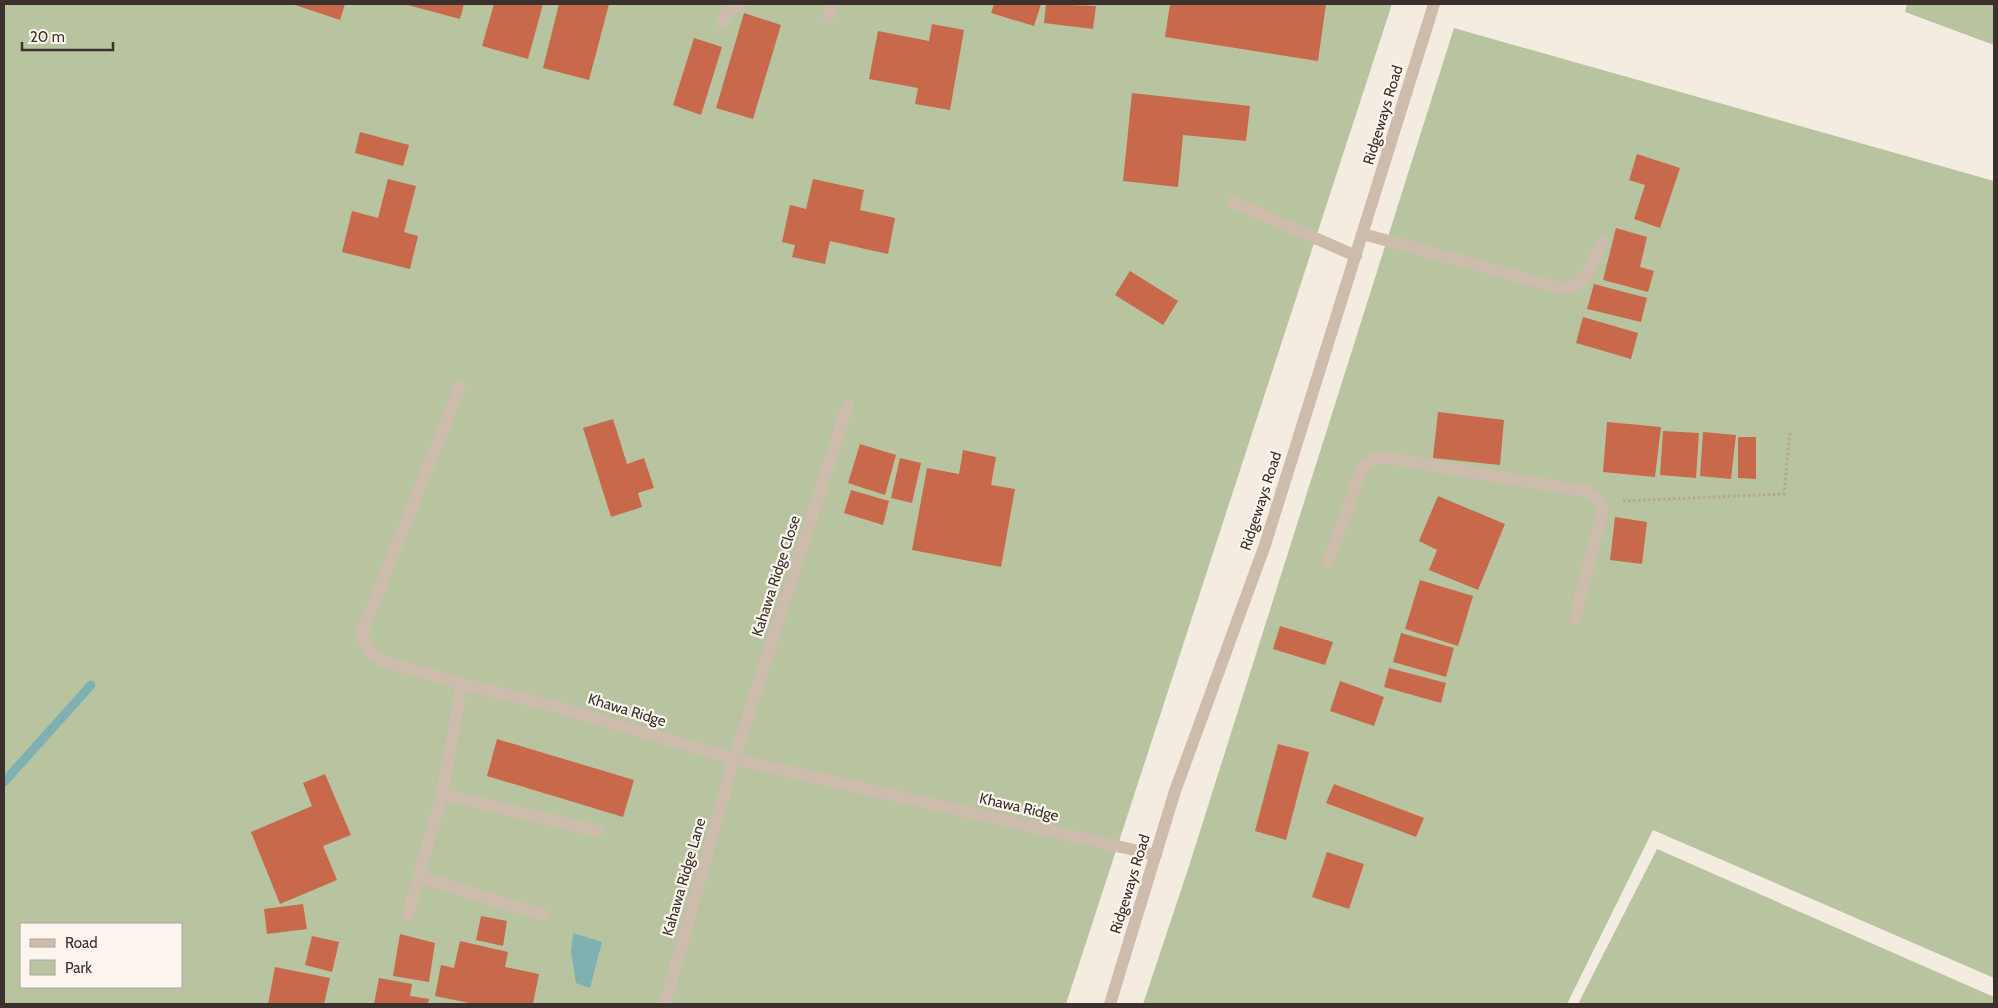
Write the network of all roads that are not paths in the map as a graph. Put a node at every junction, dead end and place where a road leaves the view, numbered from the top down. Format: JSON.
{"nodes":[{"id":1,"x":740,"y":4,"type":"edge"},
{"id":2,"x":833,"y":4,"type":"edge"},
{"id":3,"x":1434,"y":4,"type":"edge"},
{"id":4,"x":828,"y":18,"type":"dead end"},
{"id":5,"x":722,"y":22,"type":"dead end"},
{"id":6,"x":1233,"y":202,"type":"dead end"},
{"id":7,"x":1363,"y":234,"type":"junction"},
{"id":8,"x":1602,"y":243,"type":"dead end"},
{"id":9,"x":1356,"y":256,"type":"junction"},
{"id":10,"x":460,"y":387,"type":"dead end"},
{"id":11,"x":848,"y":404,"type":"dead end"},
{"id":12,"x":1328,"y":563,"type":"dead end"},
{"id":13,"x":1574,"y":618,"type":"dead end"},
{"id":14,"x":462,"y":684,"type":"junction"},
{"id":15,"x":734,"y":759,"type":"junction"},
{"id":16,"x":442,"y":794,"type":"junction"},
{"id":17,"x":598,"y":831,"type":"dead end"},
{"id":18,"x":1156,"y":854,"type":"junction"},
{"id":19,"x":419,"y":877,"type":"junction"},
{"id":20,"x":408,"y":915,"type":"dead end"},
{"id":21,"x":543,"y":915,"type":"dead end"},
{"id":22,"x":665,"y":1004,"type":"edge"},
{"id":23,"x":1110,"y":1004,"type":"edge"}],
"edges":[{"from":1,"to":5,"type":"street"},
{"from":2,"to":4,"type":"street"},
{"from":3,"to":7,"type":"street","name":"Ridgeways Road"},
{"from":6,"to":9,"type":"street"},
{"from":7,"to":8,"type":"street"},
{"from":7,"to":9,"type":"street","name":"Ridgeways Road"},
{"from":9,"to":18,"type":"street","name":"Ridgeways Road"},
{"from":10,"to":14,"type":"street","name":"Khawa Ridge"},
{"from":11,"to":15,"type":"street","name":"Kahawa Ridge Close"},
{"from":12,"to":13,"type":"street"},
{"from":14,"to":15,"type":"street","name":"Khawa Ridge"},
{"from":14,"to":16,"type":"street"},
{"from":15,"to":18,"type":"street","name":"Khawa Ridge"},
{"from":15,"to":22,"type":"street","name":"Kahawa Ridge Lane"},
{"from":16,"to":17,"type":"street"},
{"from":16,"to":19,"type":"street"},
{"from":18,"to":23,"type":"street","name":"Ridgeways Road"},
{"from":19,"to":20,"type":"street"},
{"from":19,"to":21,"type":"street"}]}
